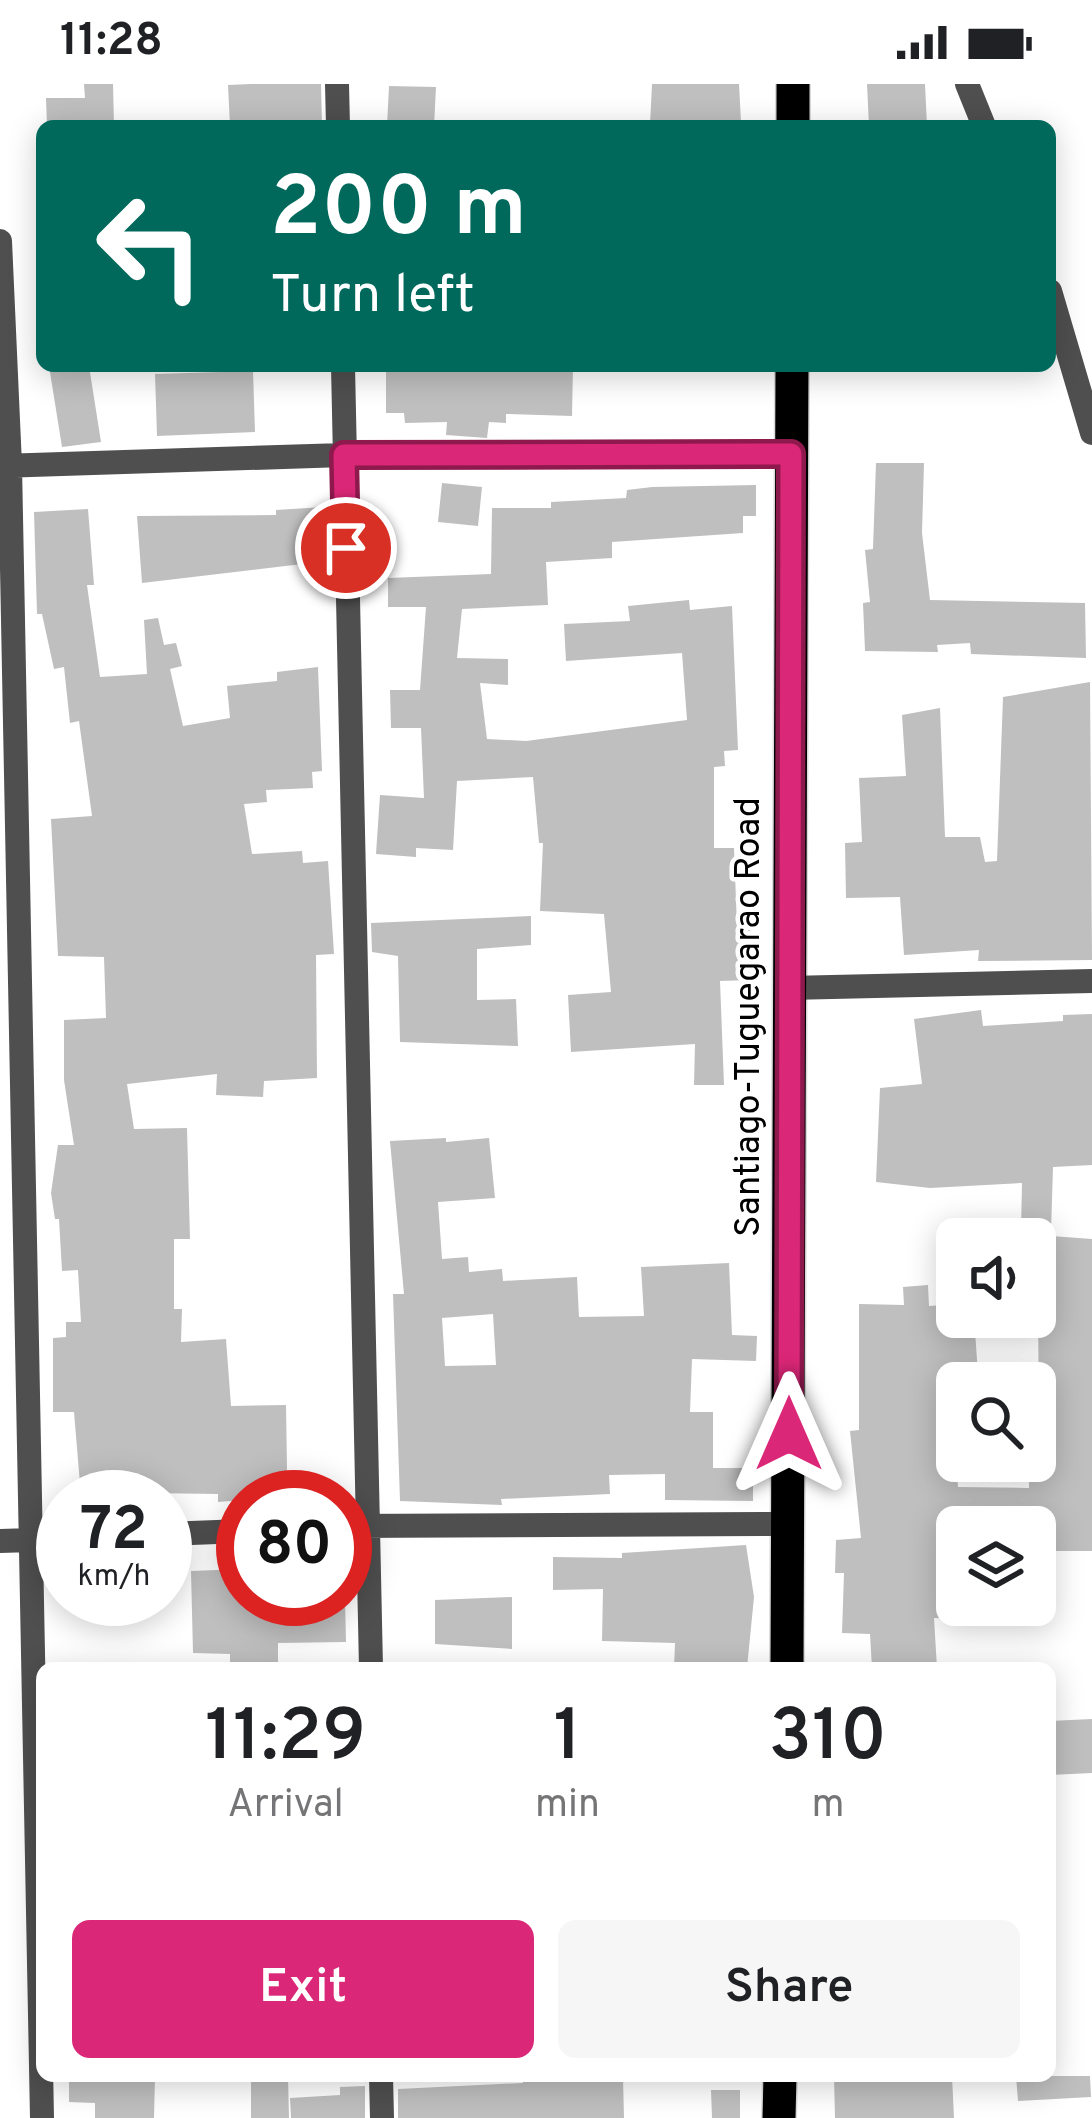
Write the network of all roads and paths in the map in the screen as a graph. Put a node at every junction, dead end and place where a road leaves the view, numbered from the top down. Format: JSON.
{"nodes":[{"id":1,"x":337,"y":84,"type":"edge"},
{"id":2,"x":793,"y":84,"type":"edge"},
{"id":3,"x":967,"y":84,"type":"edge"},
{"id":4,"x":338,"y":120,"type":"edge"},
{"id":5,"x":793,"y":120,"type":"edge"},
{"id":6,"x":982,"y":120,"type":"edge"},
{"id":7,"x":0,"y":241,"type":"edge"},
{"id":8,"x":1056,"y":311,"type":"edge"},
{"id":9,"x":343,"y":372,"type":"edge"},
{"id":10,"x":792,"y":372,"type":"edge"},
{"id":11,"x":1092,"y":433,"type":"edge"},
{"id":12,"x":791,"y":454,"type":"junction"},
{"id":13,"x":344,"y":455,"type":"junction"},
{"id":14,"x":5,"y":465,"type":"edge"},
{"id":15,"x":1092,"y":981,"type":"edge"},
{"id":16,"x":788,"y":988,"type":"junction"},
{"id":17,"x":356,"y":1470,"type":"edge"},
{"id":18,"x":789,"y":1523,"type":"junction"},
{"id":19,"x":372,"y":1525,"type":"edge"},
{"id":20,"x":33,"y":1540,"type":"junction"},
{"id":21,"x":36,"y":1540,"type":"edge"},
{"id":22,"x":0,"y":1541,"type":"edge"},
{"id":23,"x":367,"y":1626,"type":"edge"},
{"id":24,"x":370,"y":1662,"type":"edge"},
{"id":25,"x":787,"y":1662,"type":"edge"},
{"id":26,"x":36,"y":1757,"type":"edge"},
{"id":27,"x":41,"y":2082,"type":"edge"},
{"id":28,"x":381,"y":2082,"type":"edge"},
{"id":29,"x":780,"y":2082,"type":"edge"},
{"id":30,"x":41,"y":2118,"type":"edge"},
{"id":31,"x":382,"y":2118,"type":"edge"},
{"id":32,"x":779,"y":2118,"type":"edge"}],
"edges":[{"from":1,"to":4,"type":"street"},
{"from":2,"to":5,"type":"highway"},
{"from":3,"to":6,"type":"street"},
{"from":7,"to":14,"type":"street"},
{"from":8,"to":11,"type":"street"},
{"from":9,"to":13,"type":"street"},
{"from":10,"to":12,"type":"highway","name":"Santiago-Tuguegarao Road"},
{"from":12,"to":13,"type":"street"},
{"from":12,"to":16,"type":"highway","name":"Santiago-Tuguegarao Road"},
{"from":13,"to":14,"type":"street"},
{"from":13,"to":17,"type":"street"},
{"from":14,"to":20,"type":"street"},
{"from":15,"to":16,"type":"street"},
{"from":16,"to":18,"type":"highway","name":"Santiago-Tuguegarao Road"},
{"from":18,"to":19,"type":"street"},
{"from":18,"to":25,"type":"highway","name":"Santiago-Tuguegarao Road"},
{"from":20,"to":21,"type":"street"},
{"from":20,"to":22,"type":"street"},
{"from":20,"to":26,"type":"street"},
{"from":23,"to":24,"type":"street"},
{"from":27,"to":30,"type":"street"},
{"from":28,"to":31,"type":"street"},
{"from":29,"to":32,"type":"highway"}]}
